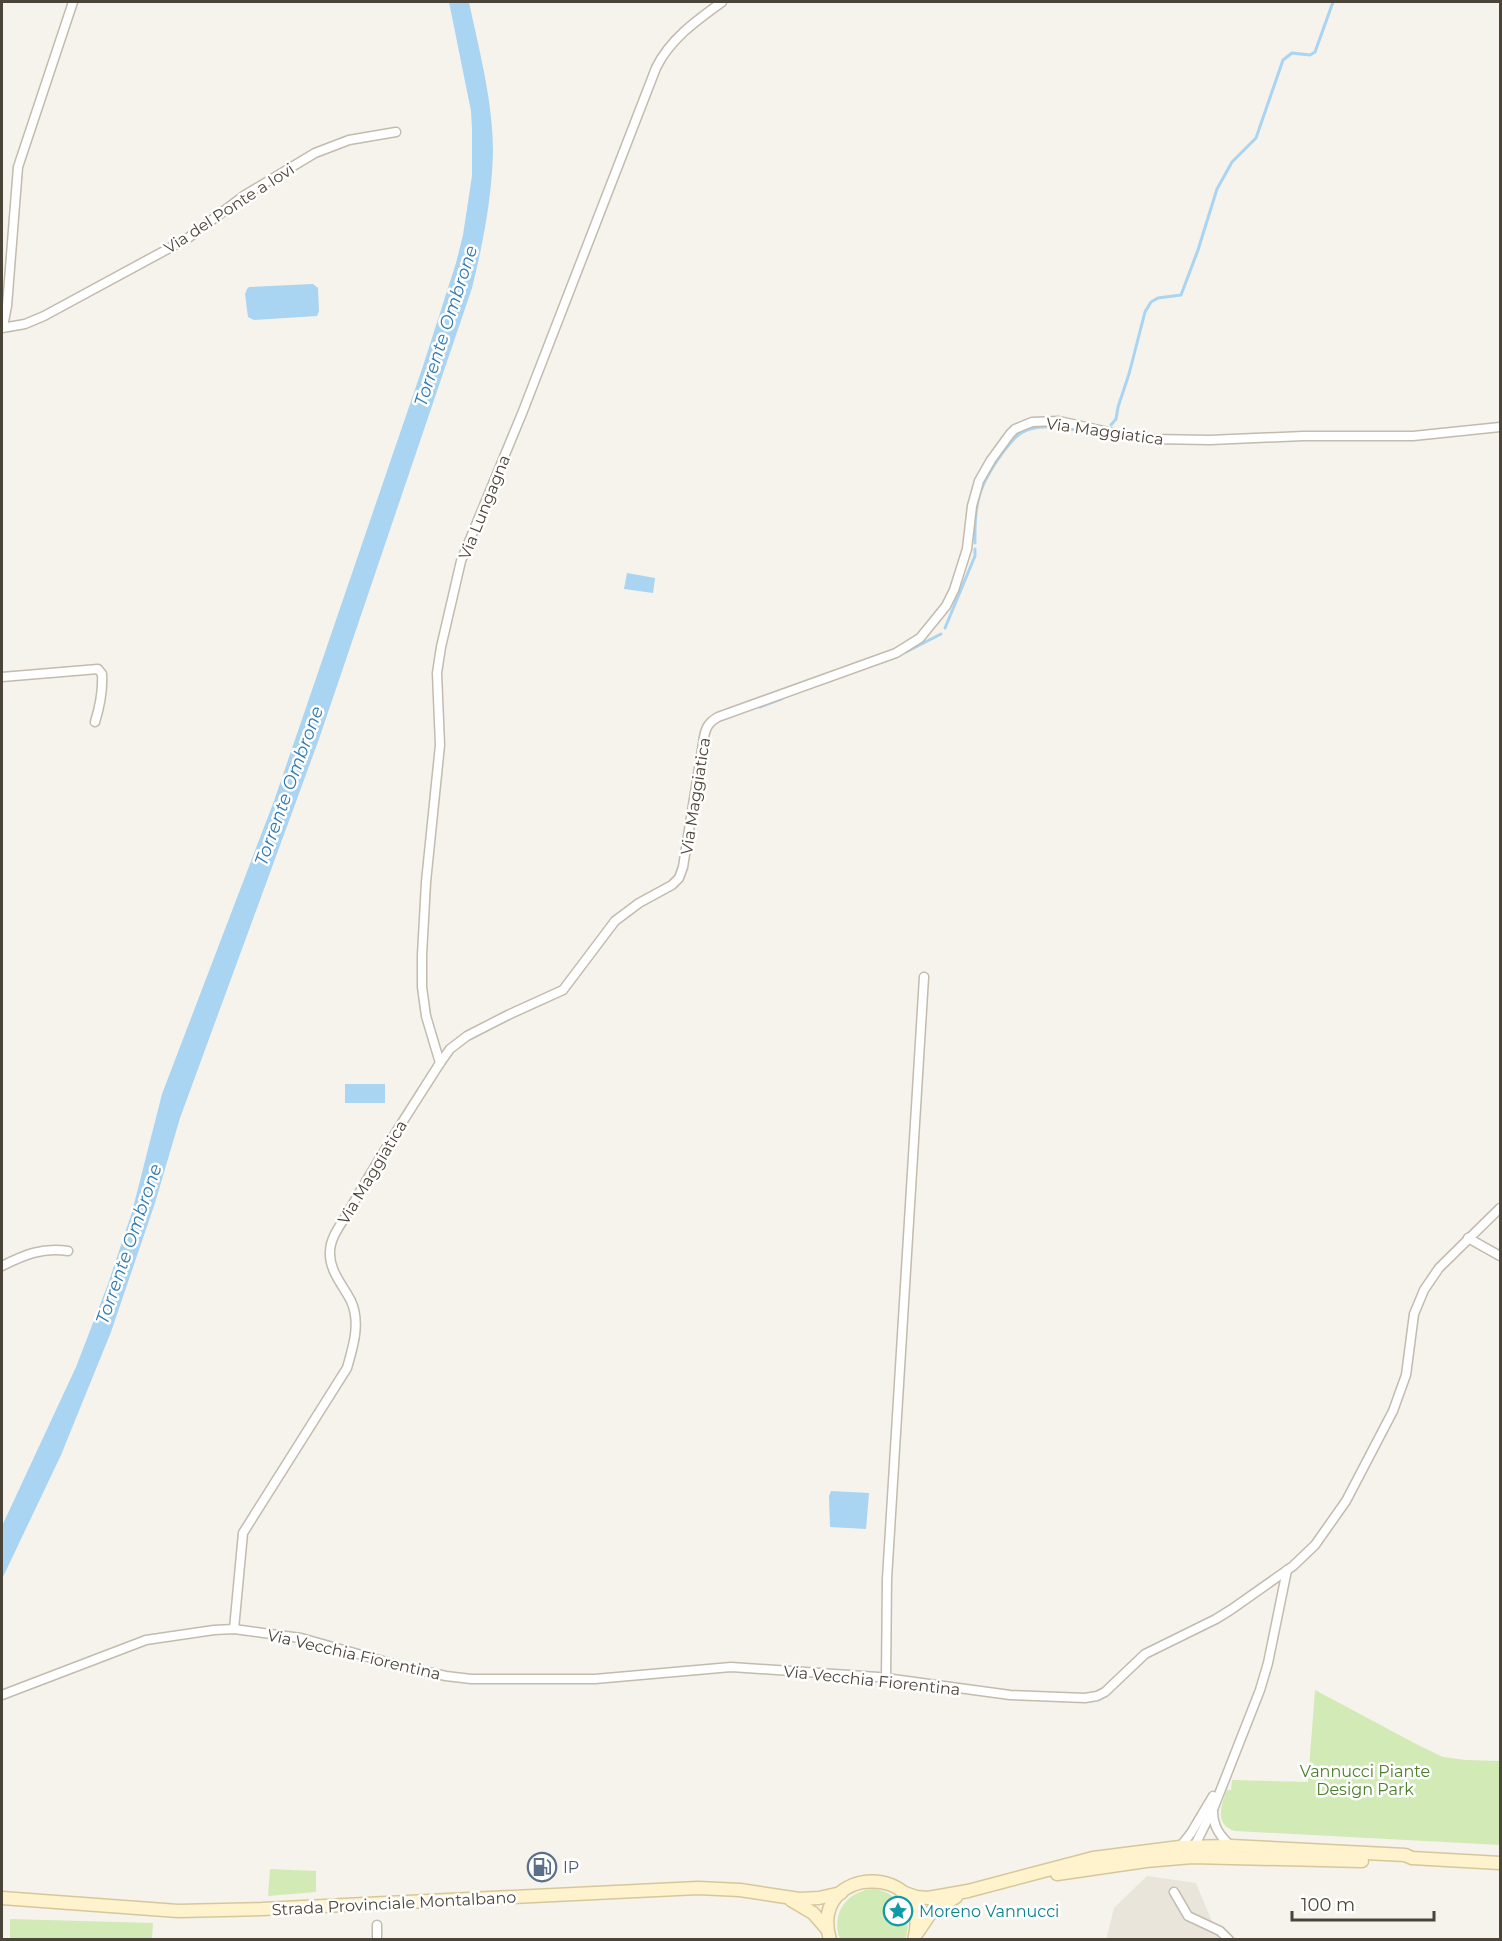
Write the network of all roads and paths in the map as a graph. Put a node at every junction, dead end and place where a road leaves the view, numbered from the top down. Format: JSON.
{"nodes":[{"id":1,"x":73,"y":2,"type":"edge"},
{"id":2,"x":722,"y":2,"type":"edge"},
{"id":3,"x":396,"y":132,"type":"dead end"},
{"id":4,"x":2,"y":328,"type":"edge"},
{"id":5,"x":1500,"y":427,"type":"edge"},
{"id":6,"x":2,"y":677,"type":"edge"},
{"id":7,"x":95,"y":722,"type":"dead end"},
{"id":8,"x":924,"y":977,"type":"dead end"},
{"id":9,"x":440,"y":1063,"type":"junction"},
{"id":10,"x":1500,"y":1208,"type":"edge"},
{"id":11,"x":1468,"y":1238,"type":"junction"},
{"id":12,"x":68,"y":1251,"type":"dead end"},
{"id":13,"x":1500,"y":1256,"type":"edge"},
{"id":14,"x":2,"y":1266,"type":"edge"},
{"id":15,"x":1287,"y":1570,"type":"junction"},
{"id":16,"x":234,"y":1629,"type":"junction"},
{"id":17,"x":885,"y":1678,"type":"junction"},
{"id":18,"x":2,"y":1695,"type":"edge"},
{"id":19,"x":1226,"y":1776,"type":"junction"},
{"id":20,"x":1214,"y":1807,"type":"junction"},
{"id":21,"x":1195,"y":1846,"type":"junction"},
{"id":22,"x":1232,"y":1846,"type":"junction"},
{"id":23,"x":1180,"y":1852,"type":"junction"},
{"id":24,"x":1412,"y":1858,"type":"junction"},
{"id":25,"x":1500,"y":1863,"type":"edge"},
{"id":26,"x":968,"y":1891,"type":"junction"},
{"id":27,"x":902,"y":1892,"type":"junction"},
{"id":28,"x":1174,"y":1892,"type":"dead end"},
{"id":29,"x":840,"y":1893,"type":"junction"},
{"id":30,"x":2,"y":1898,"type":"edge"},
{"id":31,"x":787,"y":1898,"type":"junction"},
{"id":32,"x":377,"y":1926,"type":"dead end"},
{"id":33,"x":829,"y":1934,"type":"edge"},
{"id":34,"x":914,"y":1939,"type":"edge"},
{"id":35,"x":377,"y":1940,"type":"edge"},
{"id":36,"x":1229,"y":1940,"type":"edge"}],
"edges":[{"from":1,"to":4,"type":"street"},
{"from":2,"to":9,"type":"street","name":"Via Lungagna"},
{"from":3,"to":4,"type":"street","name":"Via del Ponte a Iovi"},
{"from":5,"to":9,"type":"street","name":"Via Maggiatica"},
{"from":6,"to":7,"type":"street"},
{"from":8,"to":17,"type":"street"},
{"from":9,"to":16,"type":"street","name":"Via Maggiatica"},
{"from":10,"to":11,"type":"street","name":"Via Vecchia Fiorentina"},
{"from":11,"to":13,"type":"street"},
{"from":11,"to":15,"type":"street","name":"Via Vecchia Fiorentina"},
{"from":12,"to":14,"type":"street"},
{"from":15,"to":17,"type":"street","name":"Via Vecchia Fiorentina"},
{"from":15,"to":19,"type":"street"},
{"from":16,"to":17,"type":"street","name":"Via Vecchia Fiorentina"},
{"from":16,"to":18,"type":"street","name":"Via Vecchia Fiorentina"},
{"from":19,"to":20,"type":"street"},
{"from":19,"to":23,"type":"street"},
{"from":20,"to":21,"type":"street"},
{"from":20,"to":22,"type":"street"},
{"from":21,"to":22,"type":"main road","name":"Strada Provinciale Montalbano"},
{"from":21,"to":23,"type":"main road","name":"Strada Provinciale Montalbano"},
{"from":22,"to":24,"type":"main road","name":"Strada Provinciale Montalbano"},
{"from":23,"to":24,"type":"main road","name":"Strada Provinciale Montalbano"},
{"from":23,"to":26,"type":"main road","name":"Strada Provinciale Montalbano"},
{"from":24,"to":25,"type":"main road","name":"Strada Provinciale Montalbano"},
{"from":26,"to":27,"type":"main road","name":"Strada Provinciale Montalbano"},
{"from":26,"to":34,"type":"main road","name":"Strada Provinciale Montalbano"},
{"from":27,"to":29,"type":"main road","name":"Strada Provinciale Montalbano"},
{"from":27,"to":34,"type":"main road","name":"Strada Provinciale Montalbano"},
{"from":28,"to":36,"type":"street"},
{"from":29,"to":31,"type":"main road","name":"Strada Provinciale Montalbano"},
{"from":29,"to":33,"type":"main road","name":"Strada Provinciale Montalbano"},
{"from":30,"to":31,"type":"main road","name":"Strada Provinciale Montalbano"},
{"from":31,"to":33,"type":"main road","name":"Strada Provinciale Montalbano"},
{"from":32,"to":35,"type":"street"}]}
